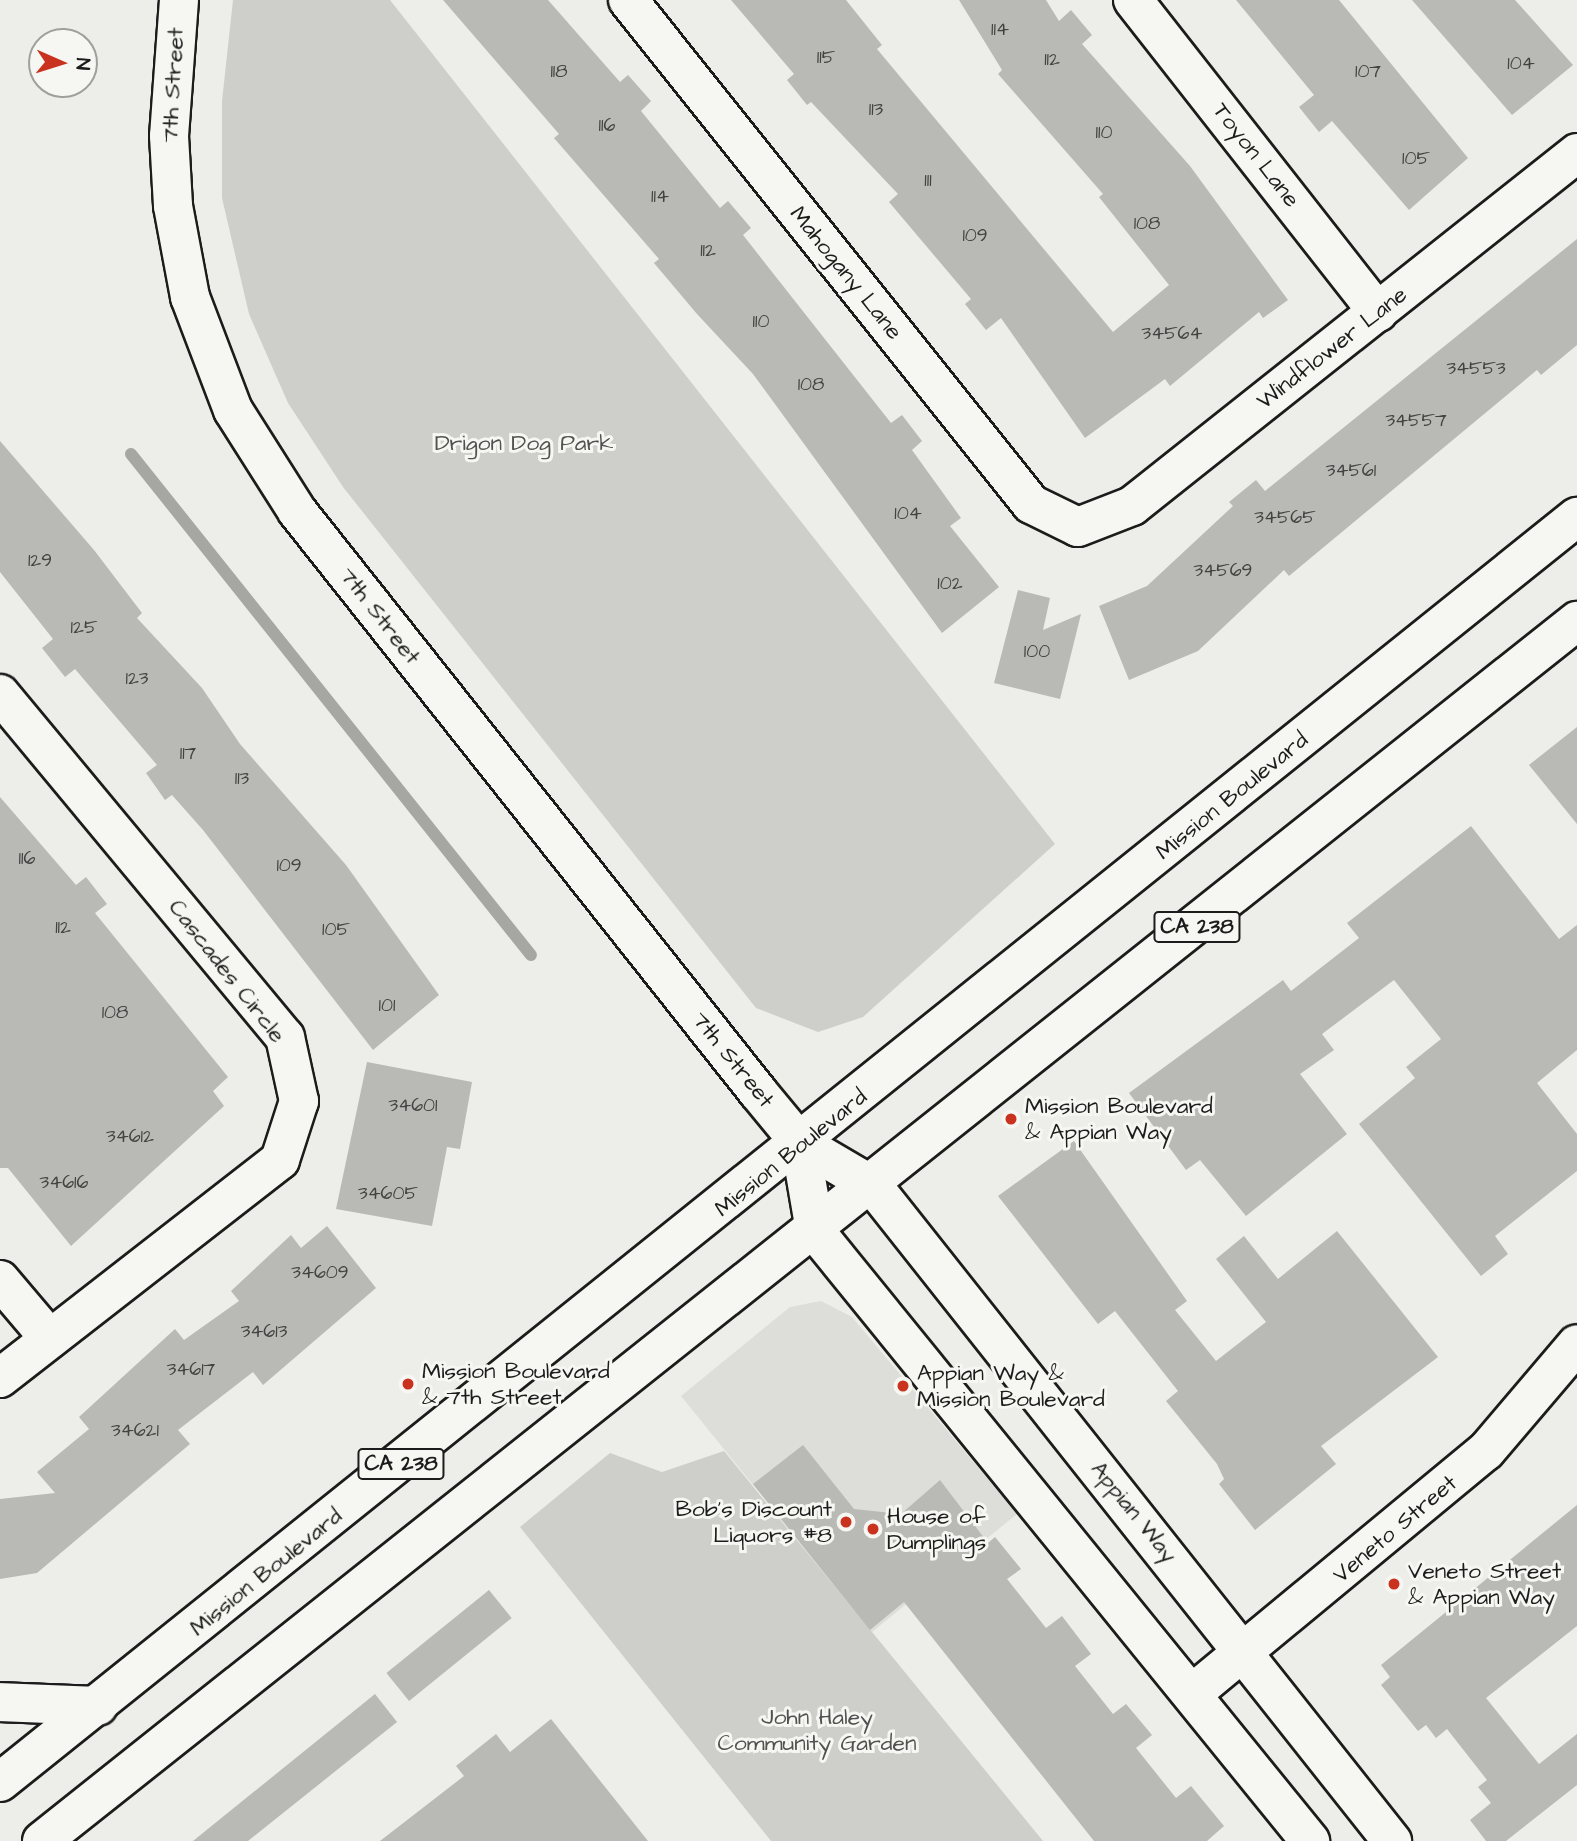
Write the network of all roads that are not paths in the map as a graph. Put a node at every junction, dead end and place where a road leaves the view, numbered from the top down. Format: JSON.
{"nodes":[{"id":1,"x":179,"y":0,"type":"edge"},
{"id":2,"x":628,"y":0,"type":"edge"},
{"id":3,"x":1133,"y":0,"type":"edge"},
{"id":4,"x":1577,"y":153,"type":"edge"},
{"id":5,"x":1378,"y":312,"type":"junction"},
{"id":6,"x":1577,"y":517,"type":"edge"},
{"id":7,"x":1078,"y":527,"type":"joint"},
{"id":8,"x":1577,"y":621,"type":"edge"},
{"id":9,"x":0,"y":694,"type":"edge"},
{"id":10,"x":800,"y":1143,"type":"junction"},
{"id":11,"x":873,"y":1186,"type":"junction"},
{"id":12,"x":815,"y":1231,"type":"junction"},
{"id":13,"x":0,"y":1280,"type":"edge"},
{"id":14,"x":50,"y":1339,"type":"junction"},
{"id":15,"x":1577,"y":1344,"type":"edge"},
{"id":16,"x":0,"y":1378,"type":"edge"},
{"id":17,"x":1246,"y":1653,"type":"junction"},
{"id":18,"x":1193,"y":1693,"type":"junction"},
{"id":19,"x":0,"y":1702,"type":"edge"},
{"id":20,"x":97,"y":1706,"type":"junction"},
{"id":21,"x":0,"y":1782,"type":"edge"},
{"id":22,"x":42,"y":1841,"type":"edge"},
{"id":23,"x":1310,"y":1841,"type":"edge"},
{"id":24,"x":1392,"y":1841,"type":"edge"}],
"edges":[{"from":1,"to":10,"type":"street","name":"7th Street"},
{"from":2,"to":7,"type":"street","name":"Mahogany Lane"},
{"from":3,"to":5,"type":"street","name":"Toyon Lane"},
{"from":4,"to":5,"type":"street","name":"Windflower Lane"},
{"from":5,"to":7,"type":"street","name":"Windflower Lane"},
{"from":6,"to":10,"type":"street","name":"Mission Boulevard","number":"CA 238"},
{"from":8,"to":11,"type":"street","number":"CA 238"},
{"from":9,"to":14,"type":"street","name":"Cascades Circle"},
{"from":10,"to":11,"type":"street","name":"7th Street"},
{"from":10,"to":12,"type":"street","name":"7th Street"},
{"from":10,"to":20,"type":"street","name":"Mission Boulevard","number":"CA 238"},
{"from":11,"to":12,"type":"street","number":"CA 238"},
{"from":11,"to":17,"type":"street","name":"Appian Way"},
{"from":12,"to":18,"type":"street"},
{"from":12,"to":22,"type":"street","number":"CA 238"},
{"from":13,"to":14,"type":"street"},
{"from":14,"to":16,"type":"street","name":"Cascades Circle"},
{"from":15,"to":17,"type":"street","name":"Veneto Street"},
{"from":17,"to":18,"type":"street","name":"Veneto Street"},
{"from":17,"to":24,"type":"street","name":"Appian Way"},
{"from":18,"to":23,"type":"street"},
{"from":19,"to":20,"type":"street"},
{"from":20,"to":21,"type":"street","name":"Mission Boulevard","number":"CA 238"}]}
